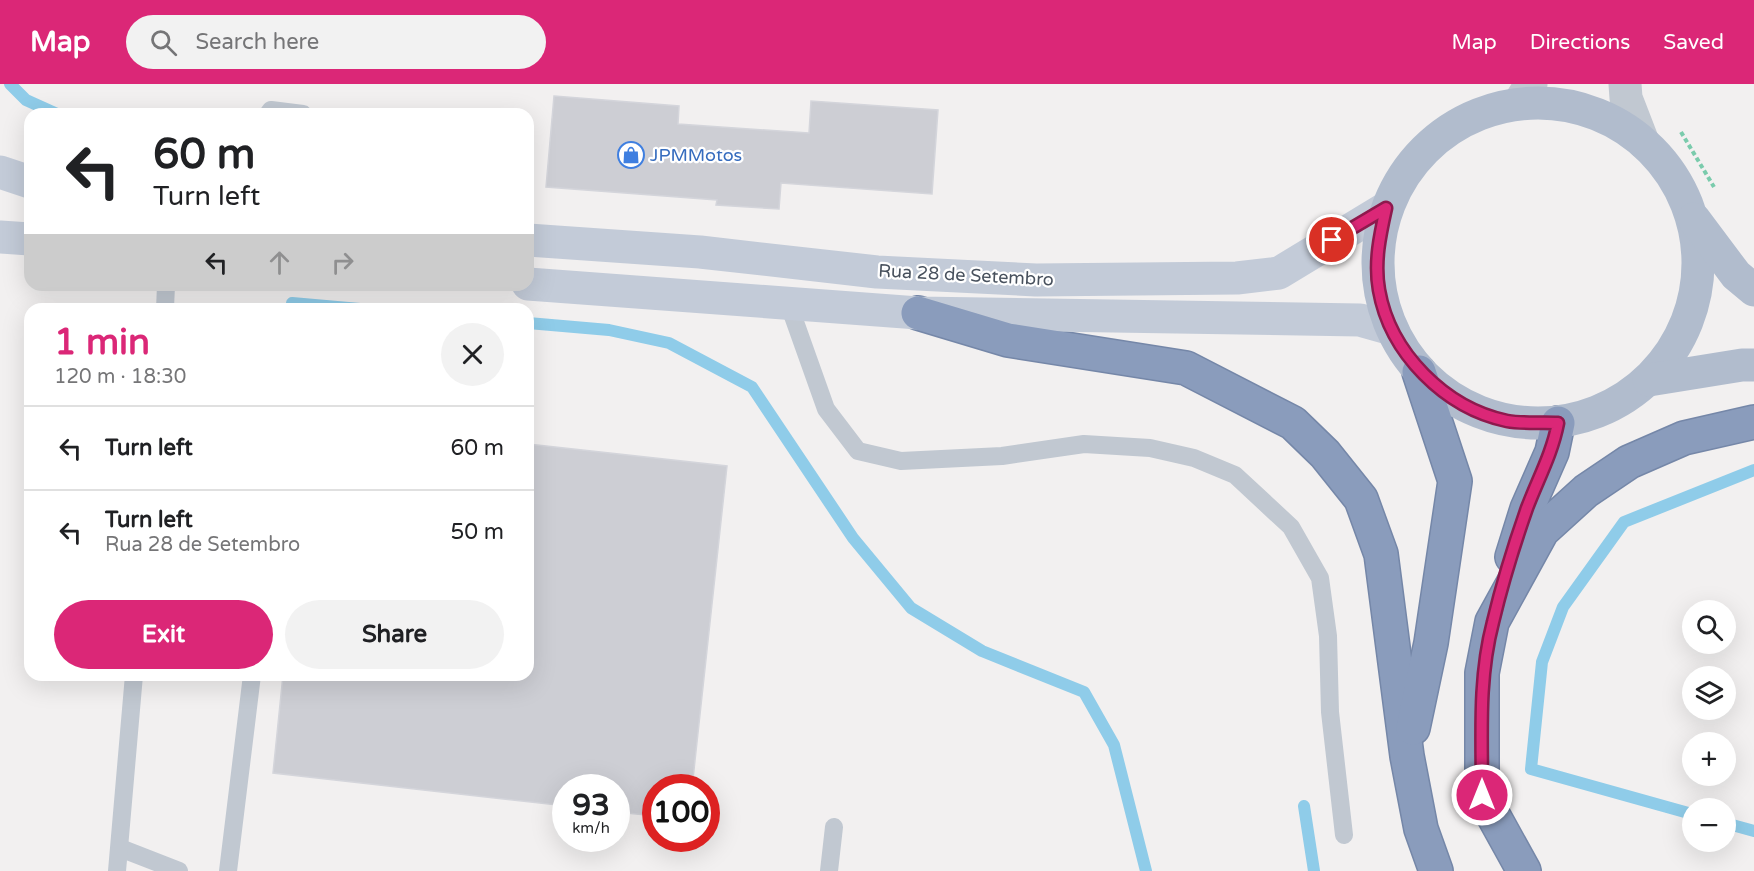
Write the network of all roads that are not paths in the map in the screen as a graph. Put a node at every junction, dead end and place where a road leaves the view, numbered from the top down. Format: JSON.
{"nodes":[{"id":1,"x":1624,"y":84,"type":"edge"},
{"id":2,"x":1525,"y":93,"type":"edge"},
{"id":3,"x":1643,"y":142,"type":"junction"},
{"id":4,"x":0,"y":172,"type":"edge"},
{"id":5,"x":24,"y":180,"type":"edge"},
{"id":6,"x":1386,"y":208,"type":"junction"},
{"id":7,"x":1691,"y":215,"type":"junction"},
{"id":8,"x":0,"y":237,"type":"edge"},
{"id":9,"x":24,"y":238,"type":"edge"},
{"id":10,"x":534,"y":240,"type":"edge"},
{"id":11,"x":534,"y":284,"type":"edge"},
{"id":12,"x":1754,"y":290,"type":"edge"},
{"id":13,"x":789,"y":305,"type":"junction"},
{"id":14,"x":918,"y":313,"type":"junction"},
{"id":15,"x":1392,"y":329,"type":"junction"},
{"id":16,"x":1754,"y":365,"type":"edge"},
{"id":17,"x":1419,"y":372,"type":"junction"},
{"id":18,"x":1649,"y":380,"type":"junction"},
{"id":19,"x":1754,"y":422,"type":"edge"},
{"id":20,"x":1558,"y":423,"type":"junction"},
{"id":21,"x":1492,"y":622,"type":"junction"},
{"id":22,"x":134,"y":681,"type":"edge"},
{"id":23,"x":251,"y":681,"type":"edge"},
{"id":24,"x":1407,"y":756,"type":"junction"},
{"id":25,"x":834,"y":827,"type":"dead end"},
{"id":26,"x":1344,"y":835,"type":"dead end"},
{"id":27,"x":120,"y":848,"type":"junction"},
{"id":28,"x":117,"y":871,"type":"edge"},
{"id":29,"x":179,"y":871,"type":"edge"},
{"id":30,"x":228,"y":871,"type":"edge"},
{"id":31,"x":829,"y":871,"type":"edge"},
{"id":32,"x":1436,"y":871,"type":"edge"},
{"id":33,"x":1524,"y":871,"type":"edge"}],
"edges":[{"from":1,"to":3,"type":"street"},
{"from":2,"to":3,"type":"main road"},
{"from":2,"to":6,"type":"main road"},
{"from":3,"to":7,"type":"main road"},
{"from":4,"to":5,"type":"main road"},
{"from":6,"to":10,"type":"main road","name":"Rua 28 de Setembro"},
{"from":6,"to":15,"type":"main road"},
{"from":7,"to":12,"type":"main road"},
{"from":7,"to":18,"type":"main road"},
{"from":8,"to":9,"type":"main road"},
{"from":11,"to":13,"type":"main road","name":"Rua 28 de Setembro"},
{"from":13,"to":14,"type":"main road","name":"Rua 28 de Setembro"},
{"from":13,"to":26,"type":"lane"},
{"from":14,"to":15,"type":"main road","name":"Rua 28 de Setembro"},
{"from":14,"to":24,"type":"highway"},
{"from":15,"to":17,"type":"main road"},
{"from":16,"to":18,"type":"main road"},
{"from":17,"to":20,"type":"main road"},
{"from":17,"to":24,"type":"highway"},
{"from":18,"to":20,"type":"main road"},
{"from":19,"to":21,"type":"highway"},
{"from":20,"to":21,"type":"highway"},
{"from":21,"to":33,"type":"highway"},
{"from":22,"to":27,"type":"lane"},
{"from":23,"to":30,"type":"lane"},
{"from":24,"to":32,"type":"highway"},
{"from":25,"to":31,"type":"lane"},
{"from":27,"to":28,"type":"lane"},
{"from":27,"to":29,"type":"lane"}]}
